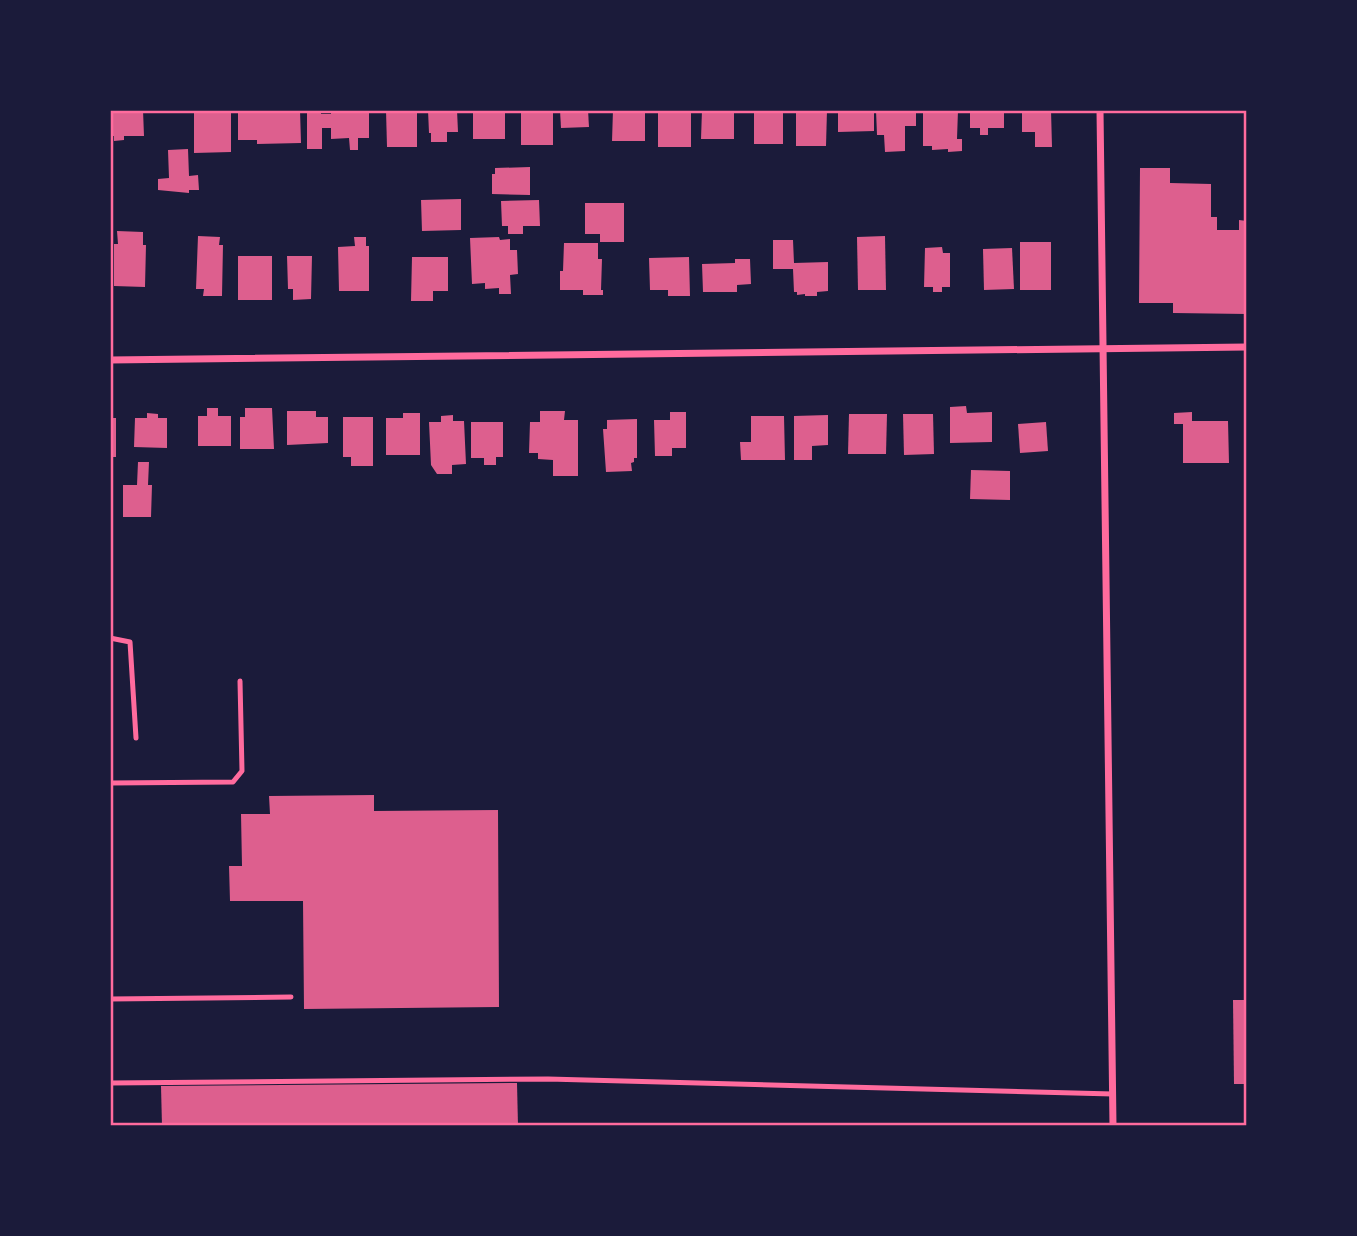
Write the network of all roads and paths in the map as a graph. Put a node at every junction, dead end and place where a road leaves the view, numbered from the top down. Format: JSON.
{"nodes":[{"id":1,"x":1100,"y":110,"type":"edge"},
{"id":2,"x":1103,"y":347,"type":"junction"},
{"id":3,"x":1247,"y":347,"type":"edge"},
{"id":4,"x":110,"y":360,"type":"edge"},
{"id":5,"x":110,"y":638,"type":"edge"},
{"id":6,"x":240,"y":681,"type":"dead end"},
{"id":7,"x":136,"y":738,"type":"dead end"},
{"id":8,"x":110,"y":783,"type":"edge"},
{"id":9,"x":291,"y":997,"type":"dead end"},
{"id":10,"x":110,"y":999,"type":"edge"},
{"id":11,"x":110,"y":1083,"type":"edge"},
{"id":12,"x":1113,"y":1094,"type":"junction"},
{"id":13,"x":1113,"y":1126,"type":"edge"}],
"edges":[{"from":1,"to":2,"type":"street"},
{"from":2,"to":3,"type":"street"},
{"from":2,"to":4,"type":"street"},
{"from":2,"to":12,"type":"street"},
{"from":5,"to":7,"type":"lane"},
{"from":6,"to":8,"type":"lane"},
{"from":9,"to":10,"type":"lane"},
{"from":11,"to":12,"type":"lane"},
{"from":12,"to":13,"type":"street"}]}
